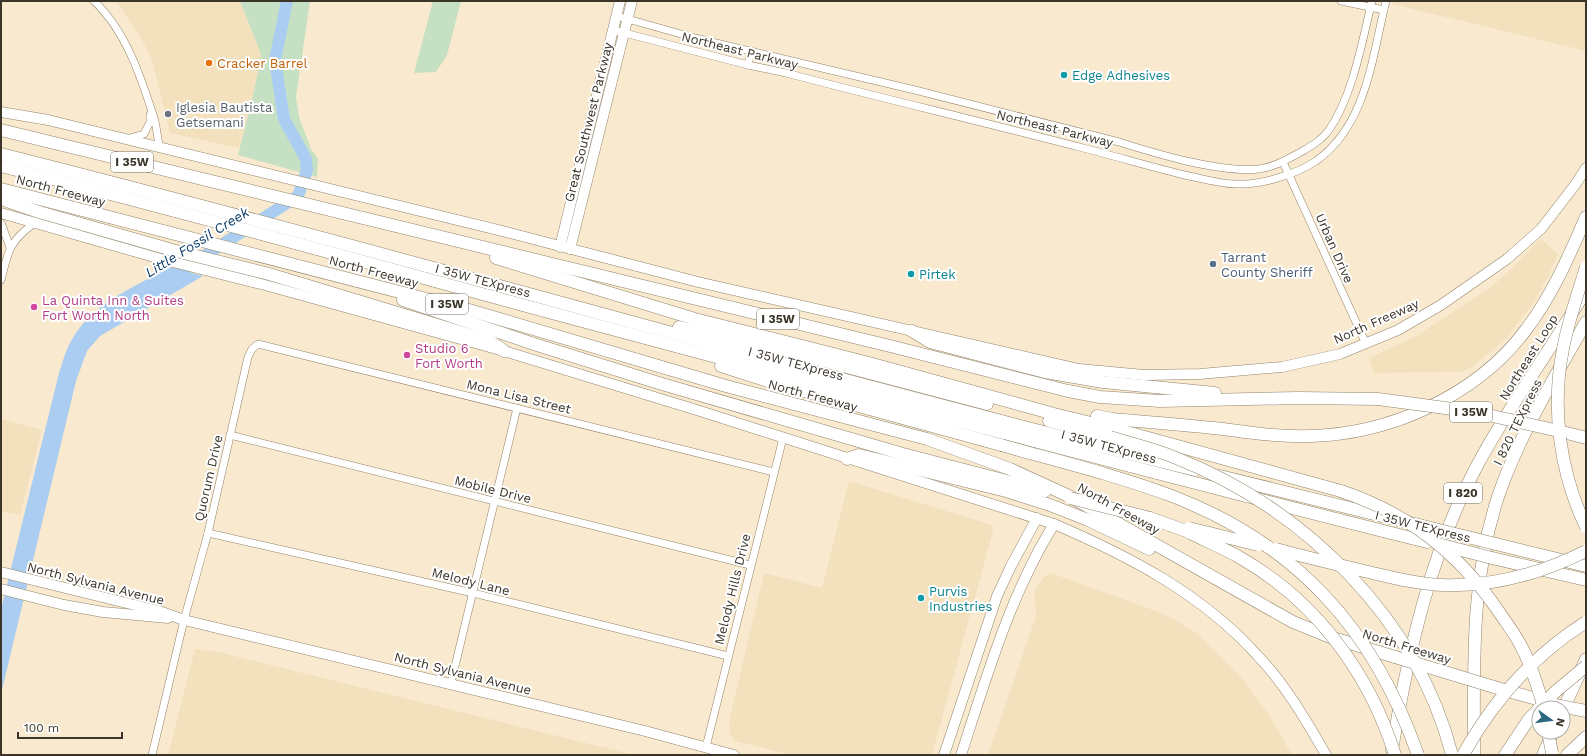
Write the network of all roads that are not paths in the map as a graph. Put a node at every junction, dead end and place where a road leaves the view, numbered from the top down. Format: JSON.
{"nodes":[{"id":1,"x":620,"y":1,"type":"edge"},
{"id":2,"x":632,"y":1,"type":"edge"},
{"id":3,"x":1341,"y":1,"type":"edge"},
{"id":4,"x":1386,"y":1,"type":"edge"},
{"id":5,"x":96,"y":2,"type":"edge"},
{"id":6,"x":1371,"y":4,"type":"edge"},
{"id":7,"x":1384,"y":10,"type":"junction"},
{"id":8,"x":617,"y":16,"type":"junction"},
{"id":9,"x":627,"y":18,"type":"junction"},
{"id":10,"x":613,"y":30,"type":"junction"},
{"id":11,"x":624,"y":32,"type":"junction"},
{"id":12,"x":751,"y":51,"type":"junction"},
{"id":13,"x":748,"y":65,"type":"junction"},
{"id":14,"x":150,"y":108,"type":"junction"},
{"id":15,"x":988,"y":109,"type":"junction"},
{"id":16,"x":1,"y":112,"type":"edge"},
{"id":17,"x":984,"y":123,"type":"junction"},
{"id":18,"x":1,"y":130,"type":"edge"},
{"id":19,"x":122,"y":138,"type":"junction"},
{"id":20,"x":1119,"y":142,"type":"junction"},
{"id":21,"x":160,"y":148,"type":"junction"},
{"id":22,"x":1,"y":154,"type":"edge"},
{"id":23,"x":1117,"y":156,"type":"junction"},
{"id":24,"x":1283,"y":162,"type":"junction"},
{"id":25,"x":1,"y":166,"type":"edge"},
{"id":26,"x":1586,"y":168,"type":"edge"},
{"id":27,"x":1289,"y":173,"type":"junction"},
{"id":28,"x":1,"y":189,"type":"edge"},
{"id":29,"x":1,"y":199,"type":"edge"},
{"id":30,"x":324,"y":208,"type":"junction"},
{"id":31,"x":1,"y":214,"type":"edge"},
{"id":32,"x":1586,"y":217,"type":"edge"},
{"id":33,"x":1,"y":223,"type":"edge"},
{"id":34,"x":33,"y":224,"type":"junction"},
{"id":35,"x":10,"y":247,"type":"junction"},
{"id":36,"x":565,"y":248,"type":"junction"},
{"id":37,"x":1586,"y":267,"type":"edge"},
{"id":38,"x":1,"y":280,"type":"edge"},
{"id":39,"x":368,"y":283,"type":"junction"},
{"id":40,"x":1586,"y":287,"type":"edge"},
{"id":41,"x":526,"y":293,"type":"junction"},
{"id":42,"x":1583,"y":295,"type":"edge"},
{"id":43,"x":1586,"y":322,"type":"edge"},
{"id":44,"x":912,"y":331,"type":"junction"},
{"id":45,"x":663,"y":342,"type":"junction"},
{"id":46,"x":258,"y":344,"type":"joint"},
{"id":47,"x":1366,"y":344,"type":"junction"},
{"id":48,"x":504,"y":351,"type":"junction"},
{"id":49,"x":940,"y":383,"type":"junction"},
{"id":50,"x":1233,"y":400,"type":"junction"},
{"id":51,"x":517,"y":408,"type":"junction"},
{"id":52,"x":230,"y":435,"type":"junction"},
{"id":53,"x":783,"y":438,"type":"junction"},
{"id":54,"x":1586,"y":438,"type":"edge"},
{"id":55,"x":847,"y":459,"type":"junction"},
{"id":56,"x":774,"y":472,"type":"junction"},
{"id":57,"x":494,"y":501,"type":"junction"},
{"id":58,"x":1038,"y":518,"type":"junction"},
{"id":59,"x":1150,"y":518,"type":"junction"},
{"id":60,"x":1054,"y":524,"type":"junction"},
{"id":61,"x":1586,"y":527,"type":"edge"},
{"id":62,"x":208,"y":533,"type":"junction"},
{"id":63,"x":1586,"y":550,"type":"edge"},
{"id":64,"x":1177,"y":556,"type":"junction"},
{"id":65,"x":750,"y":565,"type":"junction"},
{"id":66,"x":1586,"y":566,"type":"edge"},
{"id":67,"x":2,"y":573,"type":"edge"},
{"id":68,"x":1586,"y":580,"type":"edge"},
{"id":69,"x":68,"y":588,"type":"junction"},
{"id":70,"x":1,"y":589,"type":"edge"},
{"id":71,"x":473,"y":594,"type":"junction"},
{"id":72,"x":64,"y":605,"type":"junction"},
{"id":73,"x":184,"y":620,"type":"junction"},
{"id":74,"x":1586,"y":622,"type":"edge"},
{"id":75,"x":728,"y":656,"type":"junction"},
{"id":76,"x":1586,"y":659,"type":"edge"},
{"id":77,"x":1586,"y":666,"type":"edge"},
{"id":78,"x":971,"y":675,"type":"junction"},
{"id":79,"x":985,"y":681,"type":"junction"},
{"id":80,"x":451,"y":683,"type":"junction"},
{"id":81,"x":1532,"y":700,"type":"edge"},
{"id":82,"x":1547,"y":700,"type":"edge"},
{"id":83,"x":1550,"y":700,"type":"edge"},
{"id":84,"x":1559,"y":700,"type":"edge"},
{"id":85,"x":1571,"y":710,"type":"edge"},
{"id":86,"x":1586,"y":711,"type":"edge"},
{"id":87,"x":1531,"y":717,"type":"edge"},
{"id":88,"x":1586,"y":737,"type":"edge"},
{"id":89,"x":1549,"y":740,"type":"edge"},
{"id":90,"x":1550,"y":740,"type":"edge"},
{"id":91,"x":706,"y":747,"type":"junction"},
{"id":92,"x":152,"y":755,"type":"edge"},
{"id":93,"x":734,"y":755,"type":"edge"},
{"id":94,"x":944,"y":755,"type":"edge"},
{"id":95,"x":961,"y":755,"type":"edge"},
{"id":96,"x":1326,"y":755,"type":"edge"},
{"id":97,"x":1391,"y":755,"type":"edge"},
{"id":98,"x":1395,"y":755,"type":"edge"},
{"id":99,"x":1418,"y":755,"type":"edge"},
{"id":100,"x":1452,"y":755,"type":"edge"},
{"id":101,"x":1463,"y":755,"type":"edge"},
{"id":102,"x":1474,"y":755,"type":"edge"},
{"id":103,"x":1505,"y":755,"type":"edge"},
{"id":104,"x":1543,"y":755,"type":"edge"},
{"id":105,"x":1552,"y":755,"type":"edge"},
{"id":106,"x":1567,"y":755,"type":"edge"}],
"edges":[{"from":1,"to":8,"type":"main road","name":"Great Southwest Parkway"},
{"from":2,"to":9,"type":"main road","name":"Great Southwest Parkway"},
{"from":3,"to":6,"type":"street"},
{"from":4,"to":7,"type":"street","name":"Northeast Parkway"},
{"from":5,"to":14,"type":"street"},
{"from":6,"to":7,"type":"street"},
{"from":6,"to":24,"type":"street","name":"Northeast Parkway"},
{"from":7,"to":27,"type":"street","name":"Northeast Parkway"},
{"from":8,"to":9,"type":"street","name":"Northeast Parkway"},
{"from":8,"to":10,"type":"main road","name":"Great Southwest Parkway"},
{"from":9,"to":11,"type":"main road","name":"Great Southwest Parkway"},
{"from":9,"to":12,"type":"street","name":"Northeast Parkway"},
{"from":10,"to":11,"type":"street","name":"Northeast Parkway"},
{"from":10,"to":36,"type":"main road","name":"Great Southwest Parkway"},
{"from":11,"to":13,"type":"street","name":"Northeast Parkway"},
{"from":11,"to":36,"type":"main road","name":"Great Southwest Parkway"},
{"from":12,"to":13,"type":"street"},
{"from":12,"to":15,"type":"street","name":"Northeast Parkway"},
{"from":13,"to":17,"type":"street","name":"Northeast Parkway"},
{"from":14,"to":19,"type":"street"},
{"from":14,"to":21,"type":"street"},
{"from":15,"to":17,"type":"street"},
{"from":15,"to":20,"type":"street","name":"Northeast Parkway"},
{"from":16,"to":19,"type":"main road","name":"North Freeway"},
{"from":17,"to":23,"type":"street","name":"Northeast Parkway"},
{"from":18,"to":30,"type":"highway","number":"I 35W"},
{"from":19,"to":21,"type":"main road","name":"North Freeway"},
{"from":20,"to":23,"type":"street"},
{"from":20,"to":24,"type":"street","name":"Northeast Parkway"},
{"from":21,"to":36,"type":"main road","name":"North Freeway"},
{"from":22,"to":41,"type":"highway","name":"I 35W TEXpress"},
{"from":23,"to":27,"type":"street","name":"Northeast Parkway"},
{"from":24,"to":27,"type":"street","name":"Urban Drive"},
{"from":25,"to":45,"type":"highway","name":"I 35W TEXpress"},
{"from":26,"to":47,"type":"main road","name":"North Freeway"},
{"from":27,"to":47,"type":"street","name":"Urban Drive"},
{"from":28,"to":39,"type":"highway","name":"North Freeway","number":"I 35W"},
{"from":29,"to":48,"type":"highway"},
{"from":30,"to":49,"type":"highway"},
{"from":30,"to":50,"type":"highway","number":"I 35W"},
{"from":31,"to":34,"type":"main road"},
{"from":32,"to":49,"type":"highway"},
{"from":33,"to":35,"type":"street"},
{"from":34,"to":35,"type":"street"},
{"from":34,"to":48,"type":"main road"},
{"from":35,"to":38,"type":"street"},
{"from":36,"to":44,"type":"main road","name":"North Freeway"},
{"from":37,"to":61,"type":"highway","bridge":true},
{"from":39,"to":59,"type":"highway","bridge":true},
{"from":39,"to":64,"type":"highway","name":"North Freeway","number":"I 35W"},
{"from":40,"to":42,"type":"highway","name":"Northeast Loop"},
{"from":41,"to":66,"type":"highway","name":"I 35W TEXpress","bridge":true},
{"from":41,"to":100,"type":"highway","bridge":true},
{"from":42,"to":97,"type":"highway","name":"Northeast Loop","number":"I 820"},
{"from":43,"to":102,"type":"highway","name":"I 820 TEXpress"},
{"from":44,"to":47,"type":"main road","name":"North Freeway"},
{"from":44,"to":50,"type":"highway"},
{"from":45,"to":68,"type":"highway","name":"I 35W TEXpress","bridge":true},
{"from":45,"to":99,"type":"highway","bridge":true},
{"from":46,"to":51,"type":"street","name":"Mona Lisa Street"},
{"from":46,"to":52,"type":"street","name":"Quorum Drive"},
{"from":48,"to":53,"type":"main road"},
{"from":49,"to":83,"type":"highway","bridge":true},
{"from":50,"to":54,"type":"highway","number":"I 35W","bridge":true},
{"from":51,"to":56,"type":"street","name":"Mona Lisa Street"},
{"from":51,"to":57,"type":"street"},
{"from":52,"to":57,"type":"street","name":"Mobile Drive"},
{"from":52,"to":62,"type":"street","name":"Quorum Drive"},
{"from":53,"to":55,"type":"main road"},
{"from":53,"to":56,"type":"street","name":"Melody Hills Drive"},
{"from":55,"to":58,"type":"main road"},
{"from":55,"to":64,"type":"highway"},
{"from":56,"to":65,"type":"street","name":"Melody Hills Drive"},
{"from":57,"to":65,"type":"street","name":"Mobile Drive"},
{"from":57,"to":71,"type":"street"},
{"from":58,"to":60,"type":"main road"},
{"from":58,"to":78,"type":"main road"},
{"from":59,"to":63,"type":"highway","bridge":true},
{"from":59,"to":98,"type":"highway","bridge":true},
{"from":60,"to":79,"type":"main road"},
{"from":60,"to":96,"type":"main road"},
{"from":62,"to":71,"type":"street","name":"Melody Lane"},
{"from":62,"to":73,"type":"street","name":"Quorum Drive"},
{"from":64,"to":81,"type":"highway","name":"North Freeway","number":"I 35W","bridge":true},
{"from":65,"to":75,"type":"street","name":"Melody Hills Drive"},
{"from":67,"to":69,"type":"main road","name":"North Sylvania Avenue"},
{"from":69,"to":72,"type":"main road"},
{"from":69,"to":73,"type":"main road","name":"North Sylvania Avenue"},
{"from":70,"to":72,"type":"main road","name":"North Sylvania Avenue"},
{"from":71,"to":75,"type":"street","name":"Melody Lane"},
{"from":71,"to":80,"type":"street"},
{"from":72,"to":73,"type":"main road","name":"North Sylvania Avenue"},
{"from":73,"to":80,"type":"main road","name":"North Sylvania Avenue"},
{"from":73,"to":92,"type":"street","name":"Quorum Drive"},
{"from":74,"to":101,"type":"highway","bridge":true},
{"from":75,"to":91,"type":"street","name":"Melody Hills Drive"},
{"from":76,"to":84,"type":"highway"},
{"from":77,"to":82,"type":"highway","bridge":true},
{"from":78,"to":79,"type":"main road"},
{"from":78,"to":94,"type":"main road"},
{"from":79,"to":95,"type":"main road"},
{"from":80,"to":91,"type":"main road","name":"North Sylvania Avenue"},
{"from":85,"to":86,"type":"highway","name":"North Freeway","number":"I 35W","bridge":true},
{"from":87,"to":103,"type":"highway"},
{"from":88,"to":106,"type":"highway"},
{"from":89,"to":105,"type":"highway","bridge":true},
{"from":90,"to":104,"type":"highway"},
{"from":91,"to":93,"type":"main road","name":"North Sylvania Avenue"}]}
